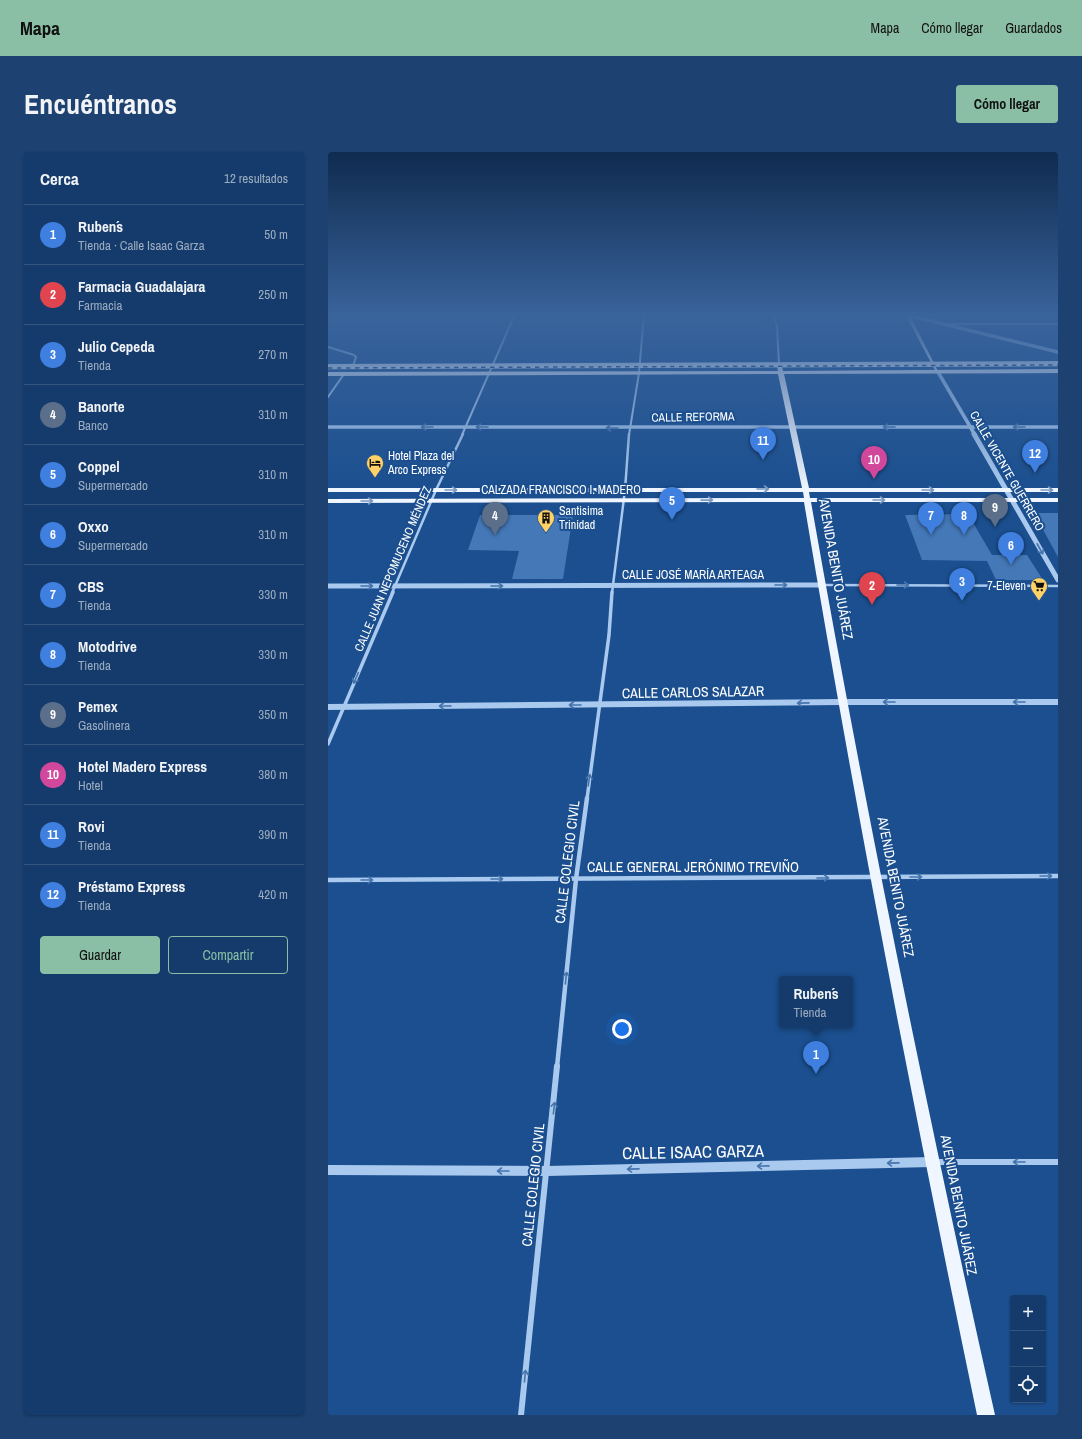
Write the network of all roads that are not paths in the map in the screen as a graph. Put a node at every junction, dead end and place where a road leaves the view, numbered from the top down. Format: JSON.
{"nodes":[{"id":1,"x":780,"y":372,"type":"edge"},
{"id":2,"x":489,"y":373,"type":"junction"},
{"id":3,"x":639,"y":373,"type":"junction"},
{"id":4,"x":647,"y":373,"type":"edge"},
{"id":5,"x":939,"y":373,"type":"edge"},
{"id":6,"x":328,"y":374,"type":"edge"},
{"id":7,"x":344,"y":374,"type":"junction"},
{"id":8,"x":328,"y":397,"type":"edge"},
{"id":9,"x":792,"y":426,"type":"junction"},
{"id":10,"x":328,"y":427,"type":"edge"},
{"id":11,"x":466,"y":427,"type":"junction"},
{"id":12,"x":971,"y":427,"type":"junction"},
{"id":13,"x":1058,"y":427,"type":"edge"},
{"id":14,"x":630,"y":428,"type":"junction"},
{"id":15,"x":805,"y":489,"type":"junction"},
{"id":16,"x":328,"y":490,"type":"edge"},
{"id":17,"x":436,"y":490,"type":"junction"},
{"id":18,"x":626,"y":490,"type":"junction"},
{"id":19,"x":1007,"y":490,"type":"junction"},
{"id":20,"x":1058,"y":490,"type":"edge"},
{"id":21,"x":807,"y":500,"type":"junction"},
{"id":22,"x":1058,"y":500,"type":"edge"},
{"id":23,"x":328,"y":501,"type":"edge"},
{"id":24,"x":432,"y":501,"type":"junction"},
{"id":25,"x":624,"y":501,"type":"junction"},
{"id":26,"x":1013,"y":501,"type":"junction"},
{"id":27,"x":1058,"y":580,"type":"edge"},
{"id":28,"x":822,"y":584,"type":"junction"},
{"id":29,"x":328,"y":586,"type":"edge"},
{"id":30,"x":394,"y":586,"type":"junction"},
{"id":31,"x":613,"y":586,"type":"junction"},
{"id":32,"x":1058,"y":586,"type":"edge"},
{"id":33,"x":842,"y":702,"type":"junction"},
{"id":34,"x":1058,"y":702,"type":"edge"},
{"id":35,"x":600,"y":705,"type":"junction"},
{"id":36,"x":328,"y":706,"type":"edge"},
{"id":37,"x":344,"y":707,"type":"junction"},
{"id":38,"x":328,"y":744,"type":"edge"},
{"id":39,"x":1058,"y":876,"type":"edge"},
{"id":40,"x":877,"y":877,"type":"junction"},
{"id":41,"x":576,"y":879,"type":"junction"},
{"id":42,"x":328,"y":880,"type":"edge"},
{"id":43,"x":932,"y":1162,"type":"junction"},
{"id":44,"x":1058,"y":1162,"type":"edge"},
{"id":45,"x":328,"y":1170,"type":"edge"},
{"id":46,"x":547,"y":1171,"type":"junction"},
{"id":47,"x":521,"y":1415,"type":"edge"},
{"id":48,"x":986,"y":1415,"type":"edge"}],
"edges":[{"from":1,"to":9,"type":"main road","name":"AVENIDA BENITO JUÁREZ"},
{"from":2,"to":3,"type":"main road"},
{"from":2,"to":7,"type":"main road"},
{"from":2,"to":11,"type":"street","name":"CALLE JUAN NEPOMUCENO MÉNDEZ"},
{"from":3,"to":4,"type":"main road"},
{"from":3,"to":14,"type":"street","name":"CALLE COLEGIO CIVIL"},
{"from":5,"to":12,"type":"street","name":"CALLE VICENTE GUERRERO"},
{"from":6,"to":7,"type":"main road"},
{"from":7,"to":8,"type":"street"},
{"from":12,"to":9,"type":"street","name":"CALLE REFORMA","one_way":true},
{"from":9,"to":14,"type":"street","name":"CALLE REFORMA"},
{"from":9,"to":15,"type":"main road","name":"AVENIDA BENITO JUÁREZ"},
{"from":11,"to":10,"type":"street","name":"CALLE REFORMA","one_way":true},
{"from":14,"to":11,"type":"street","name":"CALLE REFORMA","one_way":true},
{"from":11,"to":17,"type":"street","name":"CALLE JUAN NEPOMUCENO MÉNDEZ"},
{"from":13,"to":12,"type":"street","name":"CALLE REFORMA","one_way":true},
{"from":12,"to":19,"type":"street","name":"CALLE VICENTE GUERRERO"},
{"from":14,"to":18,"type":"street","name":"CALLE COLEGIO CIVIL"},
{"from":18,"to":15,"type":"main road","name":"CALZADA FRANCISCO I. MADERO","one_way":true},
{"from":15,"to":19,"type":"main road","name":"CALZADA FRANCISCO I. MADERO","one_way":true},
{"from":15,"to":21,"type":"main road","name":"AVENIDA BENITO JUÁREZ"},
{"from":16,"to":17,"type":"main road","name":"CALZADA FRANCISCO I. MADERO"},
{"from":17,"to":18,"type":"main road","name":"CALZADA FRANCISCO I. MADERO","one_way":true},
{"from":17,"to":24,"type":"street","name":"CALLE JUAN NEPOMUCENO MÉNDEZ"},
{"from":18,"to":25,"type":"street","name":"CALLE COLEGIO CIVIL"},
{"from":19,"to":20,"type":"main road","name":"CALZADA FRANCISCO I. MADERO","one_way":true},
{"from":19,"to":26,"type":"street","name":"CALLE VICENTE GUERRERO"},
{"from":25,"to":21,"type":"main road","name":"CALZADA FRANCISCO I. MADERO","one_way":true},
{"from":21,"to":26,"type":"main road","name":"CALZADA FRANCISCO I. MADERO","one_way":true},
{"from":21,"to":28,"type":"main road","name":"AVENIDA BENITO JUÁREZ"},
{"from":22,"to":26,"type":"main road","name":"CALZADA FRANCISCO I. MADERO"},
{"from":23,"to":24,"type":"main road","name":"CALZADA FRANCISCO I. MADERO","one_way":true},
{"from":24,"to":25,"type":"main road","name":"CALZADA FRANCISCO I. MADERO"},
{"from":24,"to":30,"type":"street","name":"CALLE JUAN NEPOMUCENO MÉNDEZ"},
{"from":25,"to":31,"type":"street","name":"CALLE COLEGIO CIVIL"},
{"from":26,"to":27,"type":"street","name":"CALLE VICENTE GUERRERO","one_way":true},
{"from":31,"to":28,"type":"street","name":"CALLE JOSÉ MARÍA ARTEAGA","one_way":true},
{"from":28,"to":32,"type":"street","name":"CALLE JOSÉ MARÍA ARTEAGA","one_way":true},
{"from":28,"to":33,"type":"main road","name":"AVENIDA BENITO JUÁREZ"},
{"from":29,"to":30,"type":"street","name":"CALLE JOSÉ MARÍA ARTEAGA","one_way":true},
{"from":30,"to":31,"type":"street","name":"CALLE JOSÉ MARÍA ARTEAGA","one_way":true},
{"from":30,"to":37,"type":"street","name":"CALLE JUAN NEPOMUCENO MÉNDEZ","one_way":true},
{"from":31,"to":35,"type":"street","name":"CALLE COLEGIO CIVIL"},
{"from":34,"to":33,"type":"street","name":"CALLE CARLOS SALAZAR","one_way":true},
{"from":33,"to":35,"type":"street","name":"CALLE CARLOS SALAZAR","one_way":true},
{"from":33,"to":40,"type":"main road","name":"AVENIDA BENITO JUÁREZ"},
{"from":35,"to":37,"type":"street","name":"CALLE CARLOS SALAZAR","one_way":true},
{"from":41,"to":35,"type":"street","name":"CALLE COLEGIO CIVIL","one_way":true},
{"from":36,"to":37,"type":"street","name":"CALLE CARLOS SALAZAR"},
{"from":37,"to":38,"type":"street","name":"CALLE JUAN NEPOMUCENO MÉNDEZ"},
{"from":40,"to":39,"type":"street","name":"CALLE GENERAL JERÓNIMO TREVIÑO","one_way":true},
{"from":41,"to":40,"type":"street","name":"CALLE GENERAL JERÓNIMO TREVIÑO","one_way":true},
{"from":40,"to":43,"type":"main road","name":"AVENIDA BENITO JUÁREZ"},
{"from":42,"to":41,"type":"street","name":"CALLE GENERAL JERÓNIMO TREVIÑO","one_way":true},
{"from":46,"to":41,"type":"street","name":"CALLE COLEGIO CIVIL","one_way":true},
{"from":44,"to":43,"type":"street","name":"CALLE ISAAC GARZA","one_way":true},
{"from":43,"to":46,"type":"street","name":"CALLE ISAAC GARZA","one_way":true},
{"from":43,"to":48,"type":"main road","name":"AVENIDA BENITO JUÁREZ"},
{"from":46,"to":45,"type":"street","name":"CALLE ISAAC GARZA","one_way":true},
{"from":47,"to":46,"type":"street","name":"CALLE COLEGIO CIVIL","one_way":true}]}
